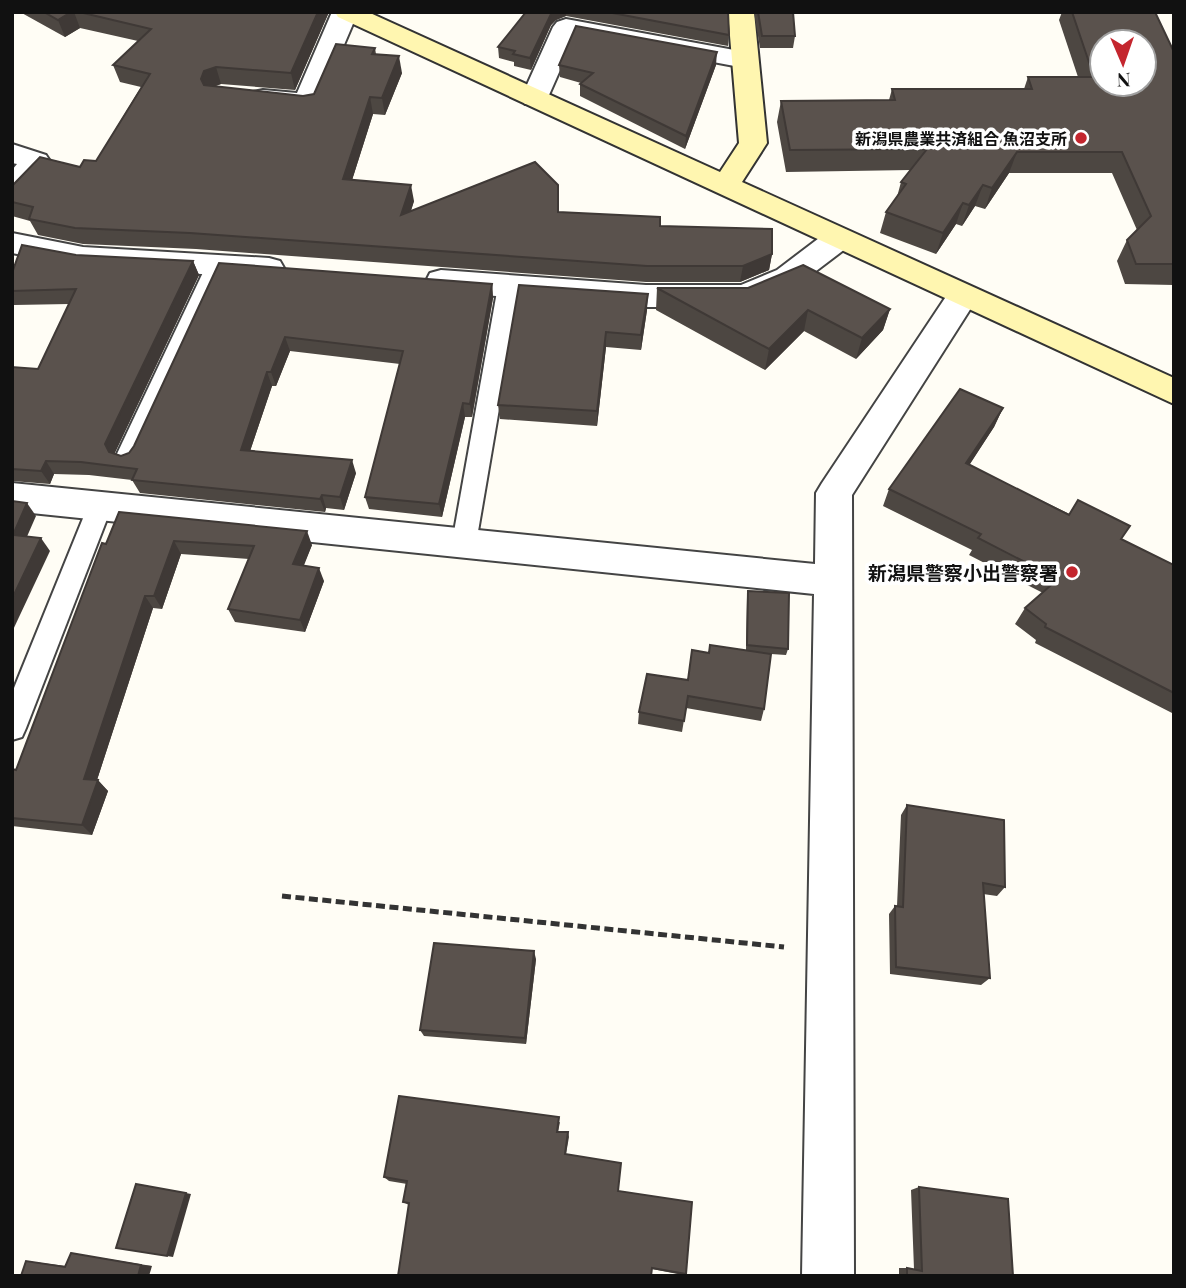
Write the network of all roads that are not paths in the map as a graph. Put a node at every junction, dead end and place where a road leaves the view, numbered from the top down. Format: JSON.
{"nodes":[{"id":1,"x":346,"y":12,"type":"edge"},
{"id":2,"x":741,"y":12,"type":"edge"},
{"id":3,"x":745,"y":60,"type":"junction"},
{"id":4,"x":234,"y":96,"type":"edge"},
{"id":5,"x":535,"y":98,"type":"junction"},
{"id":6,"x":12,"y":153,"type":"edge"},
{"id":7,"x":726,"y":184,"type":"junction"},
{"id":8,"x":12,"y":188,"type":"edge"},
{"id":9,"x":838,"y":239,"type":"junction"},
{"id":10,"x":12,"y":243,"type":"edge"},
{"id":11,"x":217,"y":264,"type":"junction"},
{"id":12,"x":301,"y":270,"type":"edge"},
{"id":13,"x":412,"y":279,"type":"edge"},
{"id":14,"x":509,"y":286,"type":"junction"},
{"id":15,"x":962,"y":297,"type":"junction"},
{"id":16,"x":1174,"y":392,"type":"edge"},
{"id":17,"x":127,"y":457,"type":"edge"},
{"id":18,"x":12,"y":497,"type":"edge"},
{"id":19,"x":100,"y":506,"type":"junction"},
{"id":20,"x":464,"y":543,"type":"junction"},
{"id":21,"x":833,"y":581,"type":"junction"},
{"id":22,"x":12,"y":727,"type":"edge"},
{"id":23,"x":828,"y":1276,"type":"edge"}],
"edges":[{"from":1,"to":4,"type":"street"},
{"from":1,"to":5,"type":"street"},
{"from":2,"to":3,"type":"street"},
{"from":3,"to":5,"type":"street"},
{"from":3,"to":7,"type":"street"},
{"from":5,"to":7,"type":"street"},
{"from":6,"to":8,"type":"street"},
{"from":7,"to":9,"type":"street"},
{"from":9,"to":14,"type":"street"},
{"from":9,"to":15,"type":"street"},
{"from":10,"to":11,"type":"street"},
{"from":11,"to":12,"type":"street"},
{"from":11,"to":17,"type":"lane"},
{"from":13,"to":14,"type":"street"},
{"from":14,"to":20,"type":"lane"},
{"from":15,"to":16,"type":"street"},
{"from":15,"to":21,"type":"street"},
{"from":18,"to":19,"type":"street"},
{"from":19,"to":20,"type":"street"},
{"from":19,"to":22,"type":"lane"},
{"from":20,"to":21,"type":"street"},
{"from":21,"to":23,"type":"street"}]}
